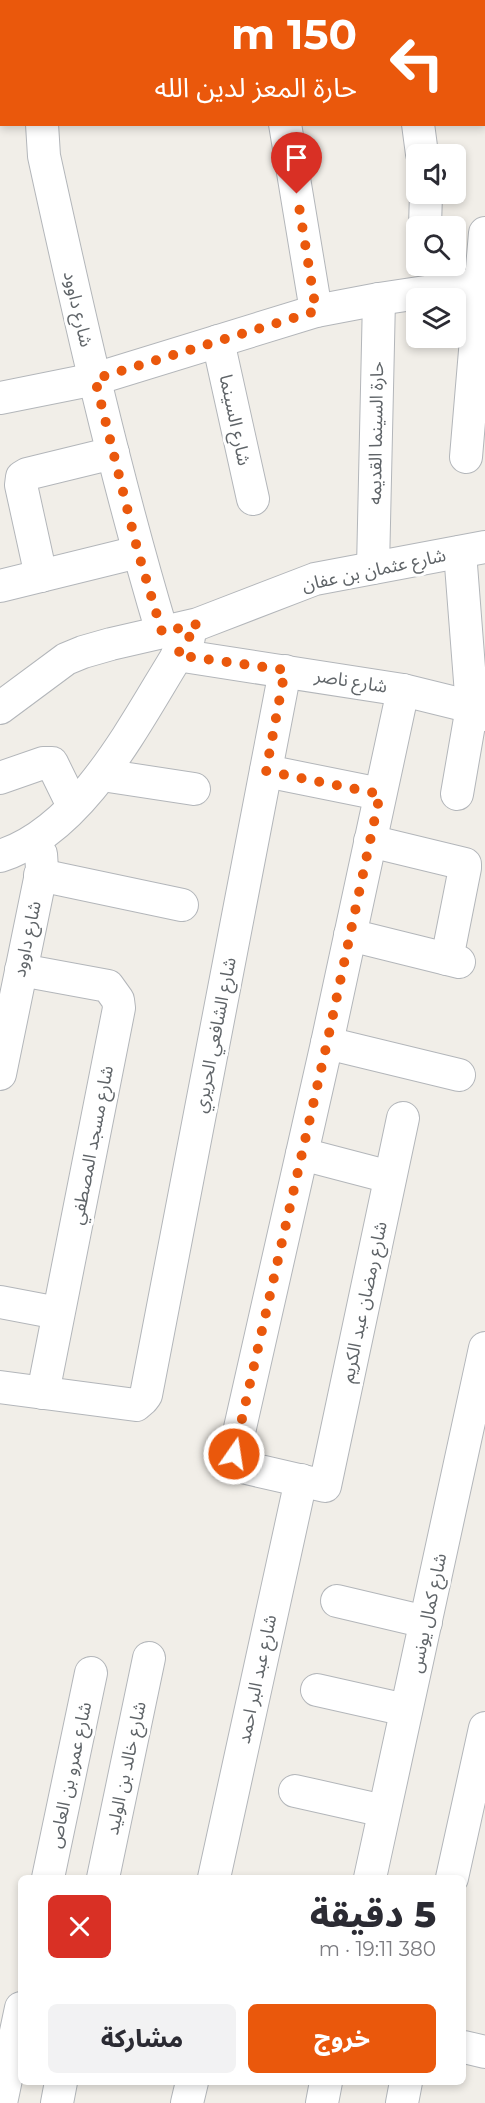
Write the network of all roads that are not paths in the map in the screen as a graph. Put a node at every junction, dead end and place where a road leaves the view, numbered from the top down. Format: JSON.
{"nodes":[{"id":1,"x":42,"y":126,"type":"edge"},
{"id":2,"x":285,"y":126,"type":"edge"},
{"id":3,"x":418,"y":126,"type":"edge"},
{"id":4,"x":421,"y":144,"type":"edge"},
{"id":5,"x":485,"y":233,"type":"edge"},
{"id":6,"x":421,"y":279,"type":"edge"},
{"id":7,"x":483,"y":283,"type":"edge"},
{"id":8,"x":379,"y":299,"type":"junction"},
{"id":9,"x":316,"y":311,"type":"junction"},
{"id":10,"x":218,"y":341,"type":"junction"},
{"id":11,"x":95,"y":379,"type":"junction"},
{"id":12,"x":0,"y":398,"type":"edge"},
{"id":13,"x":113,"y":453,"type":"junction"},
{"id":14,"x":466,"y":457,"type":"dead end"},
{"id":15,"x":253,"y":499,"type":"dead end"},
{"id":16,"x":472,"y":550,"type":"edge"},
{"id":17,"x":138,"y":552,"type":"junction"},
{"id":18,"x":373,"y":568,"type":"junction"},
{"id":19,"x":41,"y":576,"type":"junction"},
{"id":20,"x":0,"y":586,"type":"edge"},
{"id":21,"x":170,"y":643,"type":"junction"},
{"id":22,"x":285,"y":670,"type":"junction"},
{"id":23,"x":403,"y":690,"type":"junction"},
{"id":24,"x":0,"y":708,"type":"edge"},
{"id":25,"x":478,"y":711,"type":"edge"},
{"id":26,"x":266,"y":771,"type":"junction"},
{"id":27,"x":102,"y":776,"type":"junction"},
{"id":28,"x":0,"y":778,"type":"edge"},
{"id":29,"x":194,"y":789,"type":"dead end"},
{"id":30,"x":380,"y":794,"type":"junction"},
{"id":31,"x":457,"y":795,"type":"dead end"},
{"id":32,"x":72,"y":806,"type":"junction"},
{"id":33,"x":370,"y":841,"type":"junction"},
{"id":34,"x":32,"y":843,"type":"junction"},
{"id":35,"x":0,"y":856,"type":"edge"},
{"id":36,"x":40,"y":875,"type":"junction"},
{"id":37,"x":182,"y":905,"type":"dead end"},
{"id":38,"x":350,"y":935,"type":"junction"},
{"id":39,"x":21,"y":970,"type":"junction"},
{"id":40,"x":327,"y":1043,"type":"junction"},
{"id":41,"x":0,"y":1074,"type":"edge"},
{"id":42,"x":459,"y":1076,"type":"dead end"},
{"id":43,"x":403,"y":1118,"type":"dead end"},
{"id":44,"x":302,"y":1154,"type":"junction"},
{"id":45,"x":390,"y":1177,"type":"junction"},
{"id":46,"x":0,"y":1302,"type":"edge"},
{"id":47,"x":58,"y":1313,"type":"junction"},
{"id":48,"x":485,"y":1348,"type":"edge"},
{"id":49,"x":0,"y":1387,"type":"edge"},
{"id":50,"x":43,"y":1393,"type":"junction"},
{"id":51,"x":313,"y":1483,"type":"junction"},
{"id":52,"x":337,"y":1601,"type":"dead end"},
{"id":53,"x":426,"y":1622,"type":"junction"},
{"id":54,"x":149,"y":1658,"type":"dead end"},
{"id":55,"x":91,"y":1672,"type":"dead end"},
{"id":56,"x":317,"y":1690,"type":"dead end"},
{"id":57,"x":406,"y":1710,"type":"junction"},
{"id":58,"x":485,"y":1728,"type":"edge"},
{"id":59,"x":295,"y":1791,"type":"dead end"},
{"id":60,"x":384,"y":1811,"type":"junction"},
{"id":61,"x":49,"y":1875,"type":"edge"},
{"id":62,"x":104,"y":1875,"type":"edge"},
{"id":63,"x":215,"y":1875,"type":"edge"},
{"id":64,"x":371,"y":1875,"type":"edge"},
{"id":65,"x":453,"y":1875,"type":"edge"},
{"id":66,"x":18,"y":2022,"type":"edge"},
{"id":67,"x":466,"y":2047,"type":"edge"},
{"id":68,"x":485,"y":2052,"type":"edge"},
{"id":69,"x":60,"y":2085,"type":"edge"},
{"id":70,"x":191,"y":2085,"type":"edge"},
{"id":71,"x":325,"y":2085,"type":"edge"},
{"id":72,"x":405,"y":2085,"type":"edge"},
{"id":73,"x":1,"y":2103,"type":"edge"},
{"id":74,"x":57,"y":2103,"type":"edge"},
{"id":75,"x":187,"y":2103,"type":"edge"},
{"id":76,"x":322,"y":2103,"type":"edge"},
{"id":77,"x":402,"y":2103,"type":"edge"}],
"edges":[{"from":1,"to":11,"type":"street","name":"شارع داوود"},
{"from":2,"to":9,"type":"street"},
{"from":3,"to":4,"type":"street"},
{"from":5,"to":7,"type":"street"},
{"from":6,"to":7,"type":"street"},
{"from":6,"to":8,"type":"street"},
{"from":7,"to":14,"type":"street"},
{"from":8,"to":9,"type":"street"},
{"from":8,"to":18,"type":"street","name":"حارة السينما القديمه"},
{"from":9,"to":10,"type":"street"},
{"from":10,"to":11,"type":"street"},
{"from":10,"to":15,"type":"street","name":"شارع السينما"},
{"from":11,"to":12,"type":"street"},
{"from":11,"to":13,"type":"street","name":"شارع داوود"},
{"from":13,"to":17,"type":"street","name":"شارع داوود"},
{"from":13,"to":19,"type":"street"},
{"from":16,"to":18,"type":"street","name":"شارع عثمان بن عفان"},
{"from":16,"to":25,"type":"street"},
{"from":17,"to":19,"type":"street"},
{"from":17,"to":21,"type":"street","name":"شارع داوود"},
{"from":18,"to":21,"type":"street","name":"شارع عثمان بن عفان"},
{"from":19,"to":20,"type":"street"},
{"from":21,"to":22,"type":"street","name":"شارع ناصر"},
{"from":21,"to":24,"type":"street","name":"شارع عثمان بن عفان"},
{"from":21,"to":27,"type":"street"},
{"from":22,"to":23,"type":"street","name":"شارع ناصر"},
{"from":22,"to":26,"type":"street","name":"شارع الشافعي الحريري"},
{"from":23,"to":25,"type":"street","name":"شارع ناصر"},
{"from":23,"to":30,"type":"street"},
{"from":25,"to":31,"type":"street"},
{"from":26,"to":30,"type":"street"},
{"from":26,"to":50,"type":"street","name":"شارع الشافعي الحريري"},
{"from":27,"to":29,"type":"street"},
{"from":27,"to":32,"type":"street"},
{"from":28,"to":32,"type":"street"},
{"from":30,"to":33,"type":"street"},
{"from":32,"to":34,"type":"street"},
{"from":33,"to":38,"type":"street"},
{"from":33,"to":38,"type":"street"},
{"from":34,"to":35,"type":"street"},
{"from":34,"to":36,"type":"street","name":"شارع داوود"},
{"from":36,"to":37,"type":"street"},
{"from":36,"to":39,"type":"street","name":"شارع داوود"},
{"from":38,"to":40,"type":"street"},
{"from":39,"to":41,"type":"street","name":"شارع داوود"},
{"from":39,"to":47,"type":"street","name":"شارع مسجد المصطفي"},
{"from":40,"to":42,"type":"street"},
{"from":40,"to":44,"type":"street"},
{"from":43,"to":45,"type":"street","name":"شارع رمضان عبد الكريم"},
{"from":44,"to":45,"type":"street"},
{"from":44,"to":51,"type":"street"},
{"from":45,"to":51,"type":"street","name":"شارع رمضان عبد الكريم"},
{"from":46,"to":47,"type":"street"},
{"from":47,"to":50,"type":"street","name":"شارع مسجد المصطفي"},
{"from":48,"to":53,"type":"street","name":"شارع كمال يونس"},
{"from":49,"to":50,"type":"street"},
{"from":51,"to":63,"type":"street","name":"شارع عبد البر احمد"},
{"from":52,"to":53,"type":"street"},
{"from":53,"to":57,"type":"street","name":"شارع كمال يونس"},
{"from":54,"to":62,"type":"street","name":"شارع خالد بن الوليد"},
{"from":55,"to":61,"type":"street","name":"شارع عمرو بن العاص"},
{"from":56,"to":57,"type":"street"},
{"from":57,"to":60,"type":"street","name":"شارع كمال يونس"},
{"from":58,"to":65,"type":"street"},
{"from":59,"to":60,"type":"street"},
{"from":60,"to":64,"type":"street","name":"شارع كمال يونس"},
{"from":66,"to":73,"type":"street"},
{"from":67,"to":68,"type":"street"},
{"from":69,"to":74,"type":"street"},
{"from":70,"to":75,"type":"street"},
{"from":71,"to":76,"type":"street"},
{"from":72,"to":77,"type":"street"}]}
